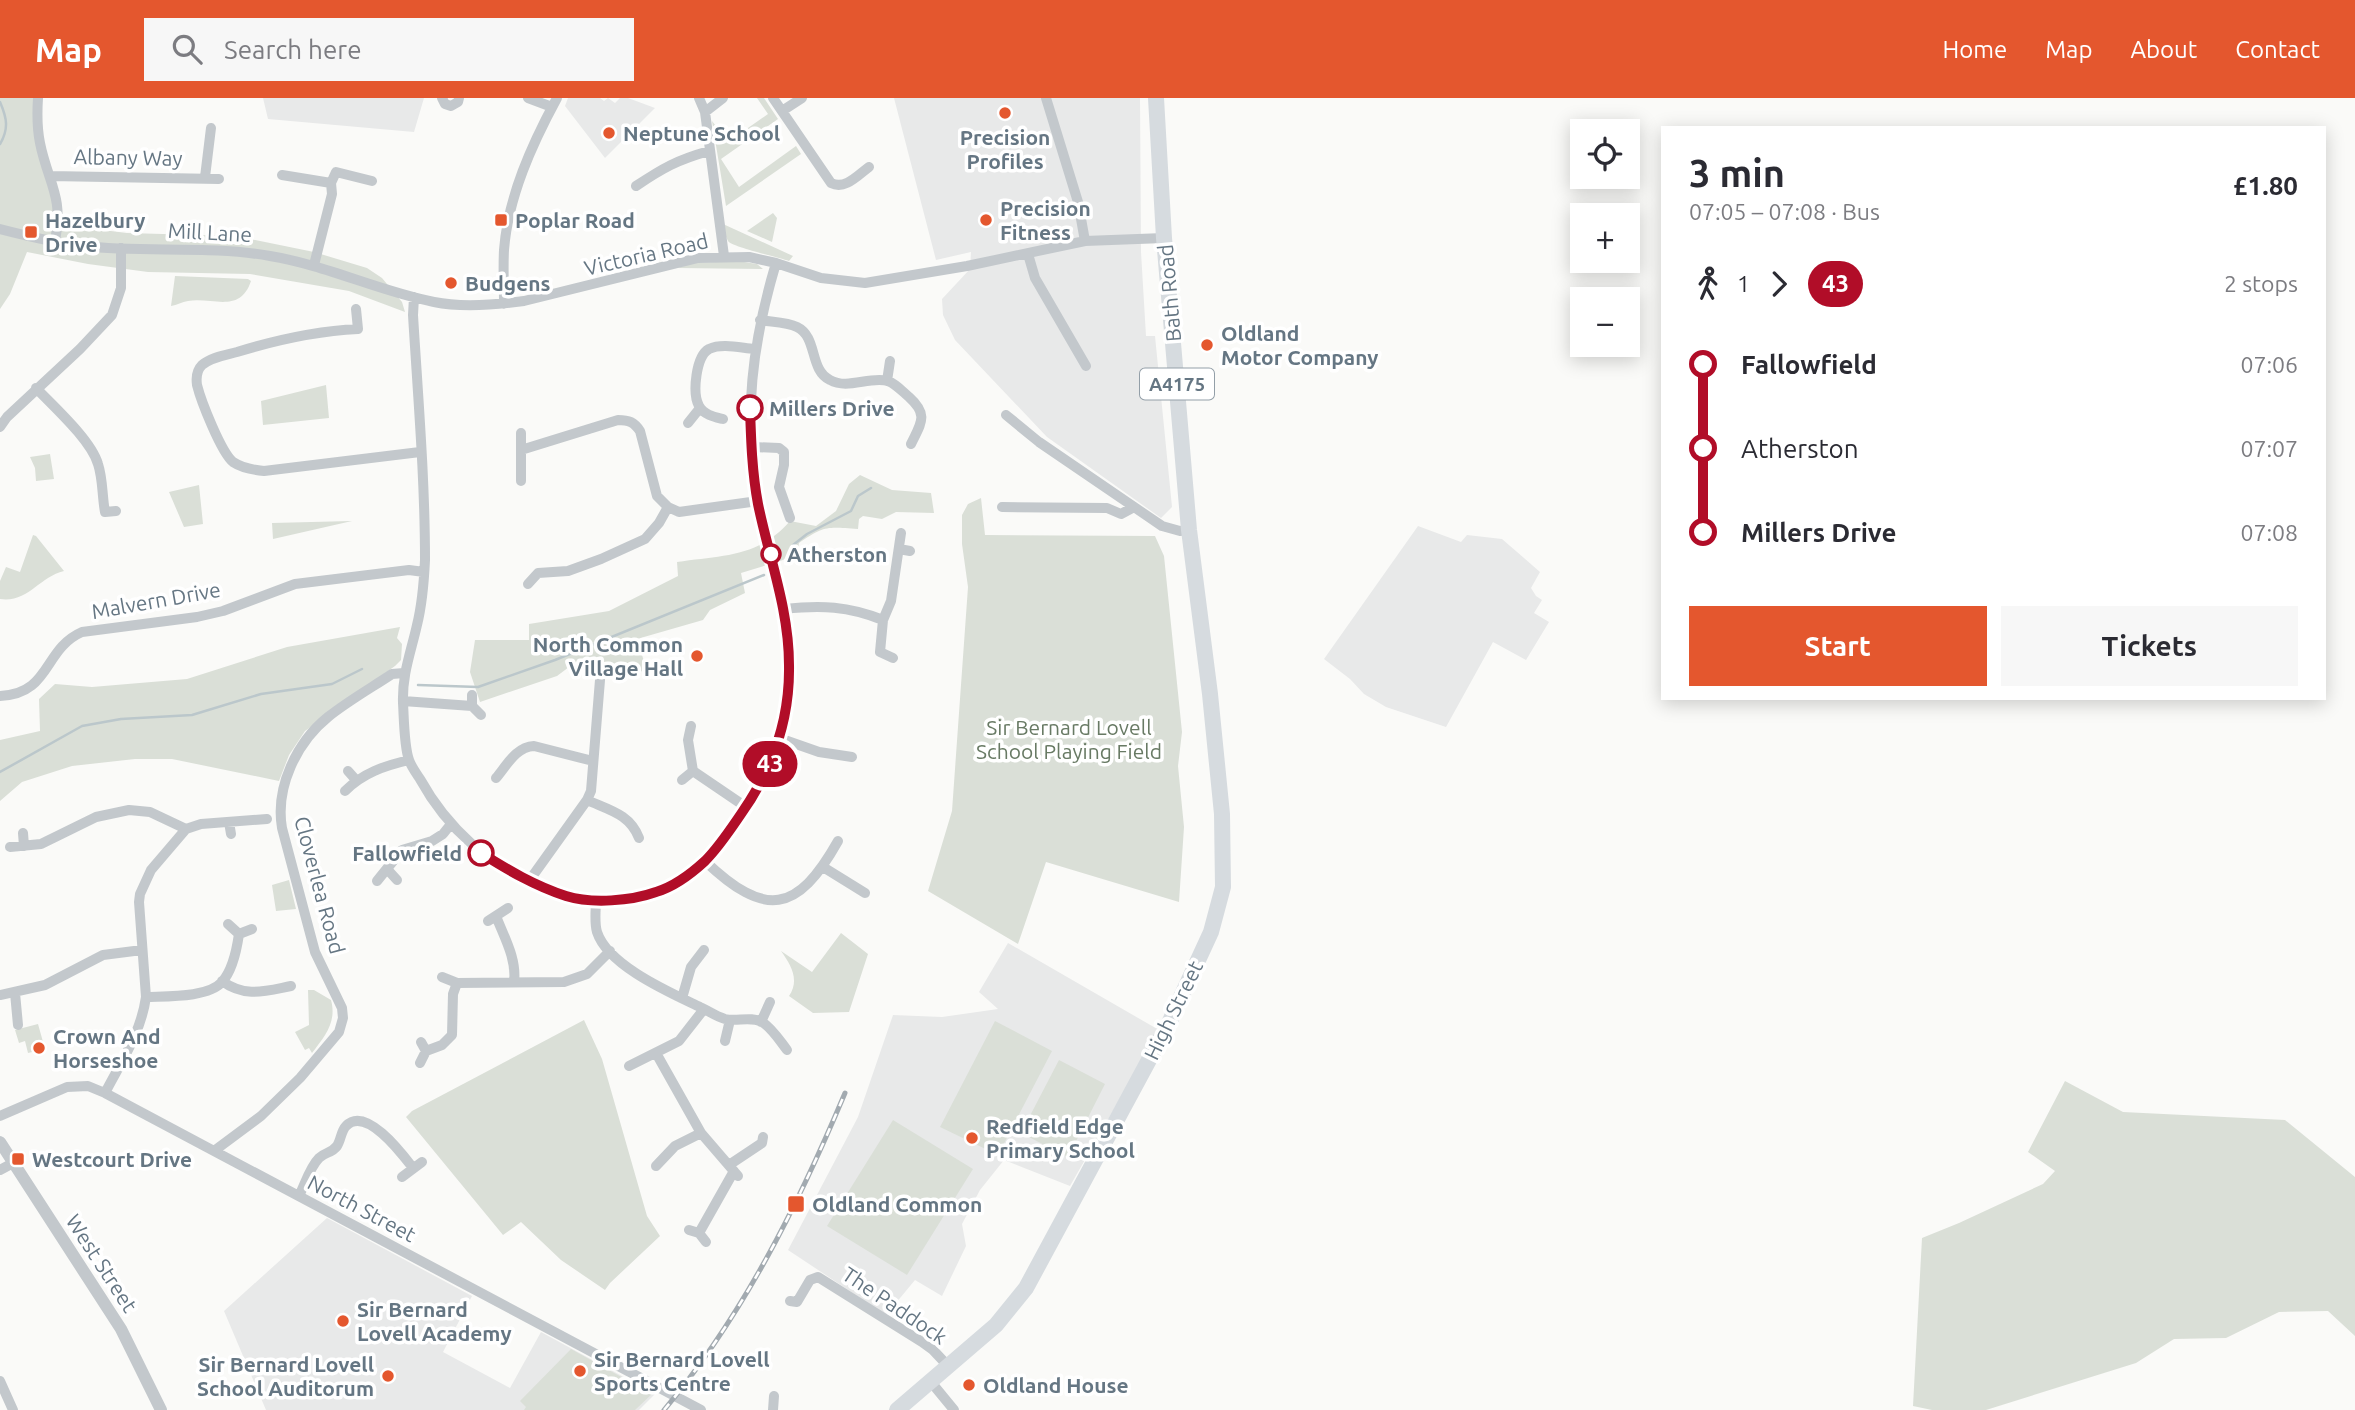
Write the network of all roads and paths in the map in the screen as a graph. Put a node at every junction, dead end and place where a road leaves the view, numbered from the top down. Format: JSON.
{"nodes":[{"id":1,"x":38,"y":98,"type":"edge"},
{"id":2,"x":442,"y":98,"type":"edge"},
{"id":3,"x":459,"y":98,"type":"edge"},
{"id":4,"x":528,"y":98,"type":"edge"},
{"id":5,"x":699,"y":98,"type":"edge"},
{"id":6,"x":723,"y":98,"type":"edge"},
{"id":7,"x":773,"y":98,"type":"edge"},
{"id":8,"x":802,"y":98,"type":"edge"},
{"id":9,"x":1046,"y":98,"type":"edge"},
{"id":10,"x":1156,"y":98,"type":"edge"},
{"id":11,"x":555,"y":102,"type":"edge"},
{"id":12,"x":705,"y":111,"type":"junction"},
{"id":13,"x":782,"y":111,"type":"junction"},
{"id":14,"x":211,"y":128,"type":"dead end"},
{"id":15,"x":709,"y":151,"type":"junction"},
{"id":16,"x":869,"y":167,"type":"dead end"},
{"id":17,"x":50,"y":176,"type":"junction"},
{"id":18,"x":282,"y":176,"type":"dead end"},
{"id":19,"x":205,"y":177,"type":"junction"},
{"id":20,"x":219,"y":179,"type":"dead end"},
{"id":21,"x":372,"y":181,"type":"dead end"},
{"id":22,"x":331,"y":183,"type":"junction"},
{"id":23,"x":636,"y":186,"type":"dead end"},
{"id":24,"x":5,"y":231,"type":"edge"},
{"id":25,"x":1164,"y":238,"type":"junction"},
{"id":26,"x":55,"y":241,"type":"junction"},
{"id":27,"x":1085,"y":241,"type":"junction"},
{"id":28,"x":121,"y":248,"type":"junction"},
{"id":29,"x":1028,"y":254,"type":"junction"},
{"id":30,"x":724,"y":256,"type":"junction"},
{"id":31,"x":776,"y":263,"type":"junction"},
{"id":32,"x":314,"y":265,"type":"junction"},
{"id":33,"x":414,"y":297,"type":"junction"},
{"id":34,"x":504,"y":304,"type":"junction"},
{"id":35,"x":356,"y":309,"type":"dead end"},
{"id":36,"x":760,"y":320,"type":"junction"},
{"id":37,"x":754,"y":349,"type":"junction"},
{"id":38,"x":890,"y":361,"type":"dead end"},
{"id":39,"x":1086,"y":366,"type":"dead end"},
{"id":40,"x":887,"y":381,"type":"junction"},
{"id":41,"x":36,"y":388,"type":"junction"},
{"id":42,"x":700,"y":408,"type":"junction"},
{"id":43,"x":1006,"y":415,"type":"dead end"},
{"id":44,"x":723,"y":419,"type":"dead end"},
{"id":45,"x":688,"y":423,"type":"dead end"},
{"id":46,"x":0,"y":427,"type":"edge"},
{"id":47,"x":521,"y":433,"type":"dead end"},
{"id":48,"x":911,"y":444,"type":"dead end"},
{"id":49,"x":751,"y":447,"type":"junction"},
{"id":50,"x":521,"y":450,"type":"junction"},
{"id":51,"x":420,"y":452,"type":"junction"},
{"id":52,"x":521,"y":481,"type":"dead end"},
{"id":53,"x":1020,"y":494,"type":"dead end"},
{"id":54,"x":758,"y":501,"type":"junction"},
{"id":55,"x":668,"y":507,"type":"junction"},
{"id":56,"x":1002,"y":507,"type":"dead end"},
{"id":57,"x":1020,"y":507,"type":"junction"},
{"id":58,"x":1134,"y":507,"type":"junction"},
{"id":59,"x":116,"y":511,"type":"dead end"},
{"id":60,"x":790,"y":518,"type":"dead end"},
{"id":61,"x":1189,"y":530,"type":"junction"},
{"id":62,"x":901,"y":533,"type":"dead end"},
{"id":63,"x":425,"y":572,"type":"junction"},
{"id":64,"x":528,"y":584,"type":"dead end"},
{"id":65,"x":784,"y":610,"type":"junction"},
{"id":66,"x":895,"y":610,"type":"dead end"},
{"id":67,"x":883,"y":620,"type":"junction"},
{"id":68,"x":893,"y":658,"type":"dead end"},
{"id":69,"x":404,"y":673,"type":"junction"},
{"id":70,"x":600,"y":680,"type":"dead end"},
{"id":71,"x":472,"y":695,"type":"dead end"},
{"id":72,"x":0,"y":696,"type":"edge"},
{"id":73,"x":403,"y":701,"type":"junction"},
{"id":74,"x":472,"y":706,"type":"junction"},
{"id":75,"x":481,"y":715,"type":"dead end"},
{"id":76,"x":691,"y":726,"type":"dead end"},
{"id":77,"x":779,"y":738,"type":"junction"},
{"id":78,"x":852,"y":757,"type":"dead end"},
{"id":79,"x":409,"y":760,"type":"junction"},
{"id":80,"x":593,"y":761,"type":"junction"},
{"id":81,"x":348,"y":771,"type":"dead end"},
{"id":82,"x":693,"y":771,"type":"junction"},
{"id":83,"x":496,"y":778,"type":"dead end"},
{"id":84,"x":356,"y":780,"type":"junction"},
{"id":85,"x":682,"y":780,"type":"dead end"},
{"id":86,"x":345,"y":791,"type":"dead end"},
{"id":87,"x":587,"y":800,"type":"junction"},
{"id":88,"x":746,"y":807,"type":"junction"},
{"id":89,"x":267,"y":819,"type":"dead end"},
{"id":90,"x":229,"y":822,"type":"junction"},
{"id":91,"x":451,"y":824,"type":"junction"},
{"id":92,"x":186,"y":829,"type":"junction"},
{"id":93,"x":23,"y":833,"type":"dead end"},
{"id":94,"x":231,"y":834,"type":"dead end"},
{"id":95,"x":639,"y":838,"type":"dead end"},
{"id":96,"x":838,"y":841,"type":"dead end"},
{"id":97,"x":24,"y":846,"type":"junction"},
{"id":98,"x":10,"y":847,"type":"dead end"},
{"id":99,"x":705,"y":861,"type":"junction"},
{"id":100,"x":823,"y":867,"type":"junction"},
{"id":101,"x":387,"y":869,"type":"junction"},
{"id":102,"x":397,"y":880,"type":"dead end"},
{"id":103,"x":377,"y":881,"type":"dead end"},
{"id":104,"x":529,"y":881,"type":"junction"},
{"id":105,"x":865,"y":893,"type":"dead end"},
{"id":106,"x":596,"y":900,"type":"junction"},
{"id":107,"x":508,"y":908,"type":"dead end"},
{"id":108,"x":228,"y":924,"type":"dead end"},
{"id":109,"x":252,"y":929,"type":"dead end"},
{"id":110,"x":239,"y":934,"type":"junction"},
{"id":111,"x":142,"y":950,"type":"junction"},
{"id":112,"x":704,"y":950,"type":"dead end"},
{"id":113,"x":610,"y":951,"type":"junction"},
{"id":114,"x":442,"y":977,"type":"dead end"},
{"id":115,"x":222,"y":982,"type":"junction"},
{"id":116,"x":514,"y":982,"type":"junction"},
{"id":117,"x":457,"y":983,"type":"junction"},
{"id":118,"x":290,"y":986,"type":"dead end"},
{"id":119,"x":15,"y":993,"type":"junction"},
{"id":120,"x":0,"y":995,"type":"edge"},
{"id":121,"x":146,"y":998,"type":"junction"},
{"id":122,"x":682,"y":998,"type":"junction"},
{"id":123,"x":770,"y":1002,"type":"dead end"},
{"id":124,"x":704,"y":1009,"type":"junction"},
{"id":125,"x":730,"y":1020,"type":"junction"},
{"id":126,"x":761,"y":1021,"type":"junction"},
{"id":127,"x":18,"y":1025,"type":"dead end"},
{"id":128,"x":725,"y":1041,"type":"dead end"},
{"id":129,"x":787,"y":1050,"type":"dead end"},
{"id":130,"x":656,"y":1054,"type":"junction"},
{"id":131,"x":420,"y":1062,"type":"dead end"},
{"id":132,"x":629,"y":1066,"type":"dead end"},
{"id":133,"x":104,"y":1093,"type":"junction"},
{"id":134,"x":0,"y":1116,"type":"edge"},
{"id":135,"x":701,"y":1133,"type":"junction"},
{"id":136,"x":762,"y":1137,"type":"dead end"},
{"id":137,"x":0,"y":1142,"type":"edge"},
{"id":138,"x":214,"y":1151,"type":"junction"},
{"id":139,"x":13,"y":1163,"type":"junction"},
{"id":140,"x":656,"y":1166,"type":"dead end"},
{"id":141,"x":0,"y":1170,"type":"edge"},
{"id":142,"x":734,"y":1171,"type":"junction"},
{"id":143,"x":402,"y":1177,"type":"dead end"},
{"id":144,"x":299,"y":1196,"type":"junction"},
{"id":145,"x":706,"y":1242,"type":"dead end"},
{"id":146,"x":790,"y":1301,"type":"dead end"},
{"id":147,"x":949,"y":1367,"type":"junction"},
{"id":148,"x":0,"y":1381,"type":"edge"},
{"id":149,"x":932,"y":1382,"type":"junction"},
{"id":150,"x":774,"y":1396,"type":"dead end"},
{"id":151,"x":697,"y":1408,"type":"edge"},
{"id":152,"x":13,"y":1410,"type":"edge"},
{"id":153,"x":161,"y":1410,"type":"edge"},
{"id":154,"x":773,"y":1410,"type":"edge"},
{"id":155,"x":897,"y":1410,"type":"edge"},
{"id":156,"x":954,"y":1410,"type":"edge"}],
"edges":[{"from":1,"to":17,"type":"street"},
{"from":2,"to":3,"type":"street"},
{"from":4,"to":11,"type":"street"},
{"from":5,"to":12,"type":"street"},
{"from":6,"to":12,"type":"street"},
{"from":7,"to":13,"type":"street"},
{"from":8,"to":13,"type":"street"},
{"from":9,"to":27,"type":"street"},
{"from":10,"to":25,"type":"main road","name":"Bath Road","number":"A4175"},
{"from":11,"to":34,"type":"street"},
{"from":12,"to":15,"type":"street"},
{"from":13,"to":16,"type":"street"},
{"from":14,"to":19,"type":"street","name":"Albany Way"},
{"from":15,"to":23,"type":"street"},
{"from":15,"to":30,"type":"street"},
{"from":17,"to":19,"type":"street","name":"Albany Way"},
{"from":17,"to":26,"type":"street"},
{"from":18,"to":22,"type":"street"},
{"from":19,"to":20,"type":"street","name":"Albany Way"},
{"from":21,"to":22,"type":"street"},
{"from":22,"to":32,"type":"street"},
{"from":24,"to":26,"type":"street","name":"Mill Lane"},
{"from":25,"to":27,"type":"street","name":"Victoria Road"},
{"from":25,"to":61,"type":"main road","name":"Bath Road","number":"A4175"},
{"from":26,"to":28,"type":"street","name":"Mill Lane"},
{"from":27,"to":29,"type":"street","name":"Victoria Road"},
{"from":28,"to":32,"type":"street","name":"Mill Lane"},
{"from":28,"to":41,"type":"street"},
{"from":29,"to":31,"type":"street","name":"Victoria Road"},
{"from":29,"to":39,"type":"street"},
{"from":30,"to":31,"type":"street","name":"Victoria Road"},
{"from":30,"to":34,"type":"street","name":"Victoria Road"},
{"from":31,"to":36,"type":"street"},
{"from":32,"to":33,"type":"street","name":"Mill Lane"},
{"from":33,"to":34,"type":"street","name":"Victoria Road"},
{"from":33,"to":51,"type":"street"},
{"from":35,"to":51,"type":"street"},
{"from":36,"to":37,"type":"street"},
{"from":36,"to":40,"type":"street"},
{"from":37,"to":42,"type":"street"},
{"from":37,"to":49,"type":"street"},
{"from":38,"to":40,"type":"street"},
{"from":40,"to":48,"type":"street"},
{"from":41,"to":46,"type":"street"},
{"from":41,"to":59,"type":"street"},
{"from":42,"to":44,"type":"street"},
{"from":42,"to":45,"type":"street"},
{"from":43,"to":58,"type":"street"},
{"from":47,"to":50,"type":"street"},
{"from":49,"to":54,"type":"street"},
{"from":49,"to":60,"type":"street"},
{"from":50,"to":52,"type":"street"},
{"from":50,"to":55,"type":"street"},
{"from":51,"to":63,"type":"street"},
{"from":53,"to":57,"type":"street"},
{"from":54,"to":55,"type":"street"},
{"from":54,"to":65,"type":"street"},
{"from":55,"to":64,"type":"street"},
{"from":56,"to":57,"type":"street"},
{"from":57,"to":58,"type":"street"},
{"from":58,"to":61,"type":"street"},
{"from":61,"to":147,"type":"main road","name":"High Street","number":"A4175"},
{"from":62,"to":67,"type":"street"},
{"from":63,"to":69,"type":"street"},
{"from":63,"to":72,"type":"street","name":"Malvern Drive"},
{"from":65,"to":67,"type":"street"},
{"from":65,"to":77,"type":"street"},
{"from":66,"to":67,"type":"street"},
{"from":67,"to":68,"type":"street"},
{"from":69,"to":73,"type":"street"},
{"from":69,"to":138,"type":"street","name":"Cloverlea Road"},
{"from":70,"to":80,"type":"street"},
{"from":71,"to":74,"type":"street"},
{"from":73,"to":74,"type":"street"},
{"from":73,"to":79,"type":"street"},
{"from":74,"to":75,"type":"street"},
{"from":76,"to":82,"type":"street"},
{"from":77,"to":78,"type":"street"},
{"from":77,"to":88,"type":"street"},
{"from":79,"to":84,"type":"street"},
{"from":79,"to":91,"type":"street"},
{"from":80,"to":83,"type":"street"},
{"from":80,"to":87,"type":"street"},
{"from":81,"to":84,"type":"street"},
{"from":82,"to":85,"type":"street"},
{"from":82,"to":88,"type":"street"},
{"from":84,"to":86,"type":"street"},
{"from":87,"to":95,"type":"street"},
{"from":87,"to":104,"type":"street"},
{"from":88,"to":99,"type":"street"},
{"from":89,"to":90,"type":"street"},
{"from":90,"to":92,"type":"street"},
{"from":90,"to":94,"type":"street"},
{"from":91,"to":101,"type":"street"},
{"from":91,"to":104,"type":"street"},
{"from":92,"to":97,"type":"street"},
{"from":92,"to":111,"type":"street"},
{"from":93,"to":97,"type":"street"},
{"from":96,"to":100,"type":"street"},
{"from":97,"to":98,"type":"street"},
{"from":99,"to":100,"type":"street"},
{"from":99,"to":106,"type":"street"},
{"from":100,"to":105,"type":"street"},
{"from":101,"to":102,"type":"street"},
{"from":101,"to":103,"type":"street"},
{"from":104,"to":106,"type":"street"},
{"from":106,"to":113,"type":"street"},
{"from":107,"to":116,"type":"street"},
{"from":108,"to":110,"type":"street"},
{"from":109,"to":110,"type":"street"},
{"from":110,"to":115,"type":"street"},
{"from":111,"to":119,"type":"street"},
{"from":111,"to":121,"type":"street"},
{"from":112,"to":122,"type":"street"},
{"from":113,"to":116,"type":"street"},
{"from":113,"to":122,"type":"street"},
{"from":114,"to":117,"type":"street"},
{"from":115,"to":118,"type":"street"},
{"from":115,"to":121,"type":"street"},
{"from":116,"to":117,"type":"street"},
{"from":117,"to":131,"type":"street"},
{"from":119,"to":120,"type":"street"},
{"from":119,"to":127,"type":"street"},
{"from":121,"to":133,"type":"street"},
{"from":122,"to":124,"type":"street"},
{"from":123,"to":126,"type":"street"},
{"from":124,"to":125,"type":"street"},
{"from":124,"to":130,"type":"street"},
{"from":125,"to":126,"type":"street"},
{"from":125,"to":128,"type":"street"},
{"from":126,"to":129,"type":"street"},
{"from":130,"to":132,"type":"street"},
{"from":130,"to":135,"type":"street"},
{"from":133,"to":134,"type":"street","name":"North Street"},
{"from":133,"to":138,"type":"street","name":"North Street"},
{"from":135,"to":140,"type":"street"},
{"from":135,"to":142,"type":"street"},
{"from":136,"to":142,"type":"street"},
{"from":137,"to":139,"type":"street","name":"West Street"},
{"from":138,"to":144,"type":"street","name":"North Street"},
{"from":139,"to":141,"type":"street"},
{"from":139,"to":153,"type":"street","name":"West Street"},
{"from":142,"to":145,"type":"street"},
{"from":143,"to":144,"type":"street"},
{"from":144,"to":151,"type":"street","name":"North Street"},
{"from":146,"to":147,"type":"street","name":"The Paddock"},
{"from":147,"to":149,"type":"main road","name":"High Street","number":"A4175"},
{"from":148,"to":152,"type":"street"},
{"from":149,"to":155,"type":"main road","name":"High Street","number":"A4175"},
{"from":149,"to":156,"type":"street"},
{"from":150,"to":154,"type":"street"}]}
